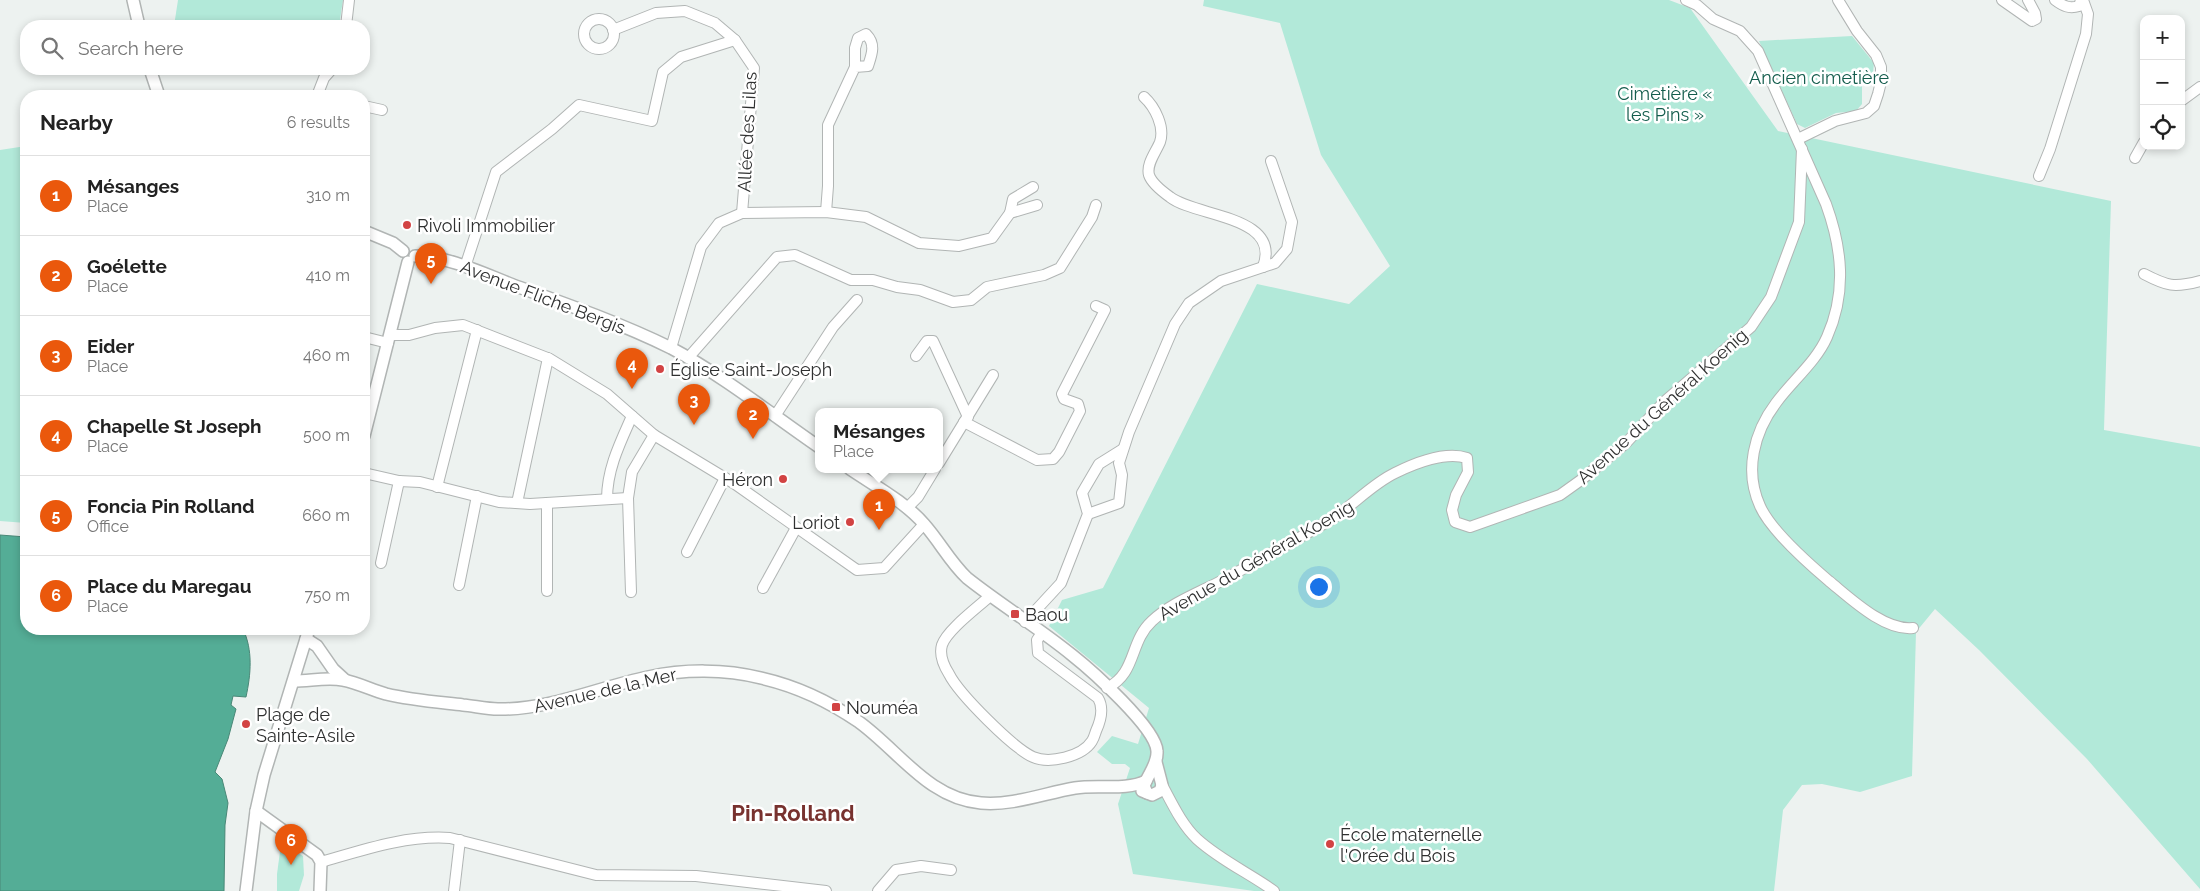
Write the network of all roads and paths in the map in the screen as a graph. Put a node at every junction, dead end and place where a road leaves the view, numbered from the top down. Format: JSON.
{"nodes":[{"id":1,"x":133,"y":0,"type":"edge"},
{"id":2,"x":349,"y":0,"type":"edge"},
{"id":3,"x":1686,"y":0,"type":"edge"},
{"id":4,"x":1838,"y":0,"type":"edge"},
{"id":5,"x":2002,"y":0,"type":"edge"},
{"id":6,"x":2028,"y":0,"type":"edge"},
{"id":7,"x":2055,"y":0,"type":"edge"},
{"id":8,"x":2082,"y":0,"type":"edge"},
{"id":9,"x":138,"y":20,"type":"edge"},
{"id":10,"x":347,"y":20,"type":"edge"},
{"id":11,"x":614,"y":30,"type":"dead end"},
{"id":12,"x":735,"y":40,"type":"junction"},
{"id":13,"x":854,"y":67,"type":"dead end"},
{"id":14,"x":152,"y":75,"type":"edge"},
{"id":15,"x":327,"y":75,"type":"edge"},
{"id":16,"x":2200,"y":87,"type":"edge"},
{"id":17,"x":157,"y":90,"type":"edge"},
{"id":18,"x":319,"y":90,"type":"edge"},
{"id":19,"x":1144,"y":97,"type":"dead end"},
{"id":20,"x":2185,"y":98,"type":"edge"},
{"id":21,"x":370,"y":107,"type":"edge"},
{"id":22,"x":382,"y":110,"type":"dead end"},
{"id":23,"x":1800,"y":144,"type":"junction"},
{"id":24,"x":2140,"y":149,"type":"edge"},
{"id":25,"x":2135,"y":158,"type":"dead end"},
{"id":26,"x":1270,"y":161,"type":"dead end"},
{"id":27,"x":2039,"y":176,"type":"dead end"},
{"id":28,"x":1034,"y":188,"type":"dead end"},
{"id":29,"x":1038,"y":205,"type":"dead end"},
{"id":30,"x":1096,"y":205,"type":"dead end"},
{"id":31,"x":826,"y":212,"type":"junction"},
{"id":32,"x":742,"y":213,"type":"junction"},
{"id":33,"x":1010,"y":213,"type":"junction"},
{"id":34,"x":370,"y":233,"type":"edge"},
{"id":35,"x":412,"y":259,"type":"junction"},
{"id":36,"x":465,"y":267,"type":"junction"},
{"id":37,"x":1263,"y":267,"type":"junction"},
{"id":38,"x":2144,"y":274,"type":"dead end"},
{"id":39,"x":2200,"y":281,"type":"edge"},
{"id":40,"x":857,"y":300,"type":"dead end"},
{"id":41,"x":1096,"y":306,"type":"dead end"},
{"id":42,"x":477,"y":330,"type":"junction"},
{"id":43,"x":370,"y":337,"type":"edge"},
{"id":44,"x":389,"y":339,"type":"junction"},
{"id":45,"x":671,"y":348,"type":"junction"},
{"id":46,"x":916,"y":356,"type":"dead end"},
{"id":47,"x":548,"y":358,"type":"junction"},
{"id":48,"x":688,"y":358,"type":"junction"},
{"id":49,"x":993,"y":375,"type":"dead end"},
{"id":50,"x":370,"y":413,"type":"edge"},
{"id":51,"x":632,"y":416,"type":"junction"},
{"id":52,"x":775,"y":416,"type":"junction"},
{"id":53,"x":966,"y":420,"type":"junction"},
{"id":54,"x":654,"y":435,"type":"junction"},
{"id":55,"x":815,"y":444,"type":"edge"},
{"id":56,"x":1123,"y":450,"type":"junction"},
{"id":57,"x":943,"y":457,"type":"edge"},
{"id":58,"x":856,"y":473,"type":"edge"},
{"id":59,"x":933,"y":473,"type":"edge"},
{"id":60,"x":370,"y":474,"type":"edge"},
{"id":61,"x":725,"y":478,"type":"junction"},
{"id":62,"x":399,"y":481,"type":"junction"},
{"id":63,"x":437,"y":487,"type":"junction"},
{"id":64,"x":477,"y":496,"type":"junction"},
{"id":65,"x":628,"y":498,"type":"junction"},
{"id":66,"x":607,"y":499,"type":"junction"},
{"id":67,"x":517,"y":503,"type":"junction"},
{"id":68,"x":547,"y":503,"type":"junction"},
{"id":69,"x":907,"y":508,"type":"junction"},
{"id":70,"x":1088,"y":514,"type":"junction"},
{"id":71,"x":924,"y":524,"type":"junction"},
{"id":72,"x":796,"y":528,"type":"junction"},
{"id":73,"x":687,"y":552,"type":"dead end"},
{"id":74,"x":381,"y":563,"type":"dead end"},
{"id":75,"x":459,"y":585,"type":"dead end"},
{"id":76,"x":763,"y":588,"type":"dead end"},
{"id":77,"x":547,"y":591,"type":"dead end"},
{"id":78,"x":632,"y":592,"type":"dead end"},
{"id":79,"x":990,"y":596,"type":"junction"},
{"id":80,"x":1025,"y":622,"type":"junction"},
{"id":81,"x":1913,"y":628,"type":"dead end"},
{"id":82,"x":1042,"y":633,"type":"junction"},
{"id":83,"x":308,"y":635,"type":"edge"},
{"id":84,"x":309,"y":635,"type":"edge"},
{"id":85,"x":345,"y":680,"type":"junction"},
{"id":86,"x":294,"y":681,"type":"junction"},
{"id":87,"x":1107,"y":688,"type":"junction"},
{"id":88,"x":1154,"y":781,"type":"junction"},
{"id":89,"x":1128,"y":786,"type":"junction"},
{"id":90,"x":1150,"y":794,"type":"junction"},
{"id":91,"x":1174,"y":808,"type":"junction"},
{"id":92,"x":256,"y":811,"type":"junction"},
{"id":93,"x":460,"y":840,"type":"junction"},
{"id":94,"x":321,"y":862,"type":"junction"},
{"id":95,"x":951,"y":870,"type":"dead end"},
{"id":96,"x":246,"y":891,"type":"edge"},
{"id":97,"x":320,"y":891,"type":"edge"},
{"id":98,"x":454,"y":891,"type":"edge"},
{"id":99,"x":826,"y":891,"type":"edge"},
{"id":100,"x":878,"y":891,"type":"edge"},
{"id":101,"x":1274,"y":891,"type":"edge"}],
"edges":[{"from":1,"to":9,"type":"street"},
{"from":2,"to":10,"type":"street"},
{"from":3,"to":23,"type":"street"},
{"from":4,"to":23,"type":"street"},
{"from":5,"to":6,"type":"street"},
{"from":7,"to":8,"type":"street"},
{"from":8,"to":27,"type":"street"},
{"from":11,"to":12,"type":"street","name":"Allée des Lilas"},
{"from":12,"to":32,"type":"street","name":"Allée des Lilas"},
{"from":12,"to":36,"type":"street"},
{"from":13,"to":31,"type":"street"},
{"from":14,"to":17,"type":"street"},
{"from":15,"to":18,"type":"street"},
{"from":16,"to":20,"type":"street"},
{"from":19,"to":37,"type":"street"},
{"from":21,"to":22,"type":"street"},
{"from":23,"to":81,"type":"street"},
{"from":23,"to":87,"type":"street","name":"Avenue du Général Koenig"},
{"from":24,"to":25,"type":"street"},
{"from":26,"to":37,"type":"street"},
{"from":28,"to":33,"type":"street"},
{"from":29,"to":33,"type":"street"},
{"from":30,"to":48,"type":"street"},
{"from":31,"to":32,"type":"street"},
{"from":31,"to":33,"type":"street"},
{"from":32,"to":45,"type":"street"},
{"from":34,"to":35,"type":"street"},
{"from":35,"to":36,"type":"street","name":"Avenue Fliche Bergis"},
{"from":35,"to":44,"type":"street"},
{"from":36,"to":45,"type":"street","name":"Avenue Fliche Bergis"},
{"from":37,"to":56,"type":"street"},
{"from":38,"to":39,"type":"street"},
{"from":40,"to":52,"type":"street"},
{"from":41,"to":53,"type":"street"},
{"from":42,"to":44,"type":"street"},
{"from":42,"to":47,"type":"street"},
{"from":42,"to":63,"type":"street"},
{"from":43,"to":44,"type":"street"},
{"from":44,"to":50,"type":"street"},
{"from":45,"to":48,"type":"street","name":"Avenue Fliche Bergis"},
{"from":46,"to":53,"type":"street"},
{"from":47,"to":51,"type":"street"},
{"from":47,"to":67,"type":"street"},
{"from":48,"to":52,"type":"street","name":"Avenue Fliche Bergis"},
{"from":49,"to":53,"type":"street"},
{"from":51,"to":54,"type":"street"},
{"from":51,"to":66,"type":"street"},
{"from":52,"to":55,"type":"street","name":"Avenue Fliche Bergis"},
{"from":53,"to":57,"type":"street"},
{"from":54,"to":61,"type":"street"},
{"from":54,"to":65,"type":"street"},
{"from":56,"to":70,"type":"street"},
{"from":56,"to":70,"type":"street"},
{"from":58,"to":69,"type":"street"},
{"from":59,"to":69,"type":"street"},
{"from":60,"to":62,"type":"street"},
{"from":61,"to":72,"type":"street"},
{"from":61,"to":73,"type":"street"},
{"from":62,"to":63,"type":"street"},
{"from":62,"to":74,"type":"street"},
{"from":63,"to":64,"type":"street"},
{"from":64,"to":67,"type":"street"},
{"from":64,"to":75,"type":"street"},
{"from":65,"to":66,"type":"street"},
{"from":65,"to":78,"type":"street"},
{"from":66,"to":68,"type":"street"},
{"from":67,"to":68,"type":"street"},
{"from":68,"to":77,"type":"street"},
{"from":69,"to":71,"type":"street"},
{"from":70,"to":80,"type":"street"},
{"from":71,"to":72,"type":"street"},
{"from":71,"to":79,"type":"street"},
{"from":72,"to":76,"type":"street"},
{"from":79,"to":80,"type":"street"},
{"from":79,"to":82,"type":"street"},
{"from":80,"to":82,"type":"street"},
{"from":82,"to":87,"type":"street"},
{"from":83,"to":86,"type":"street"},
{"from":84,"to":85,"type":"street","name":"Avenue de la Mer"},
{"from":85,"to":86,"type":"street","name":"Avenue de la Mer"},
{"from":85,"to":89,"type":"street","name":"Avenue de la Mer"},
{"from":86,"to":92,"type":"street"},
{"from":87,"to":88,"type":"street"},
{"from":88,"to":89,"type":"street","name":"Avenue de la Mer"},
{"from":88,"to":90,"type":"street"},
{"from":88,"to":90,"type":"street"},
{"from":88,"to":91,"type":"street"},
{"from":89,"to":90,"type":"street","name":"Avenue de la Mer"},
{"from":90,"to":91,"type":"street"},
{"from":91,"to":101,"type":"street"},
{"from":92,"to":94,"type":"street"},
{"from":92,"to":96,"type":"street"},
{"from":93,"to":94,"type":"street"},
{"from":93,"to":98,"type":"street"},
{"from":93,"to":99,"type":"street"},
{"from":94,"to":97,"type":"street"},
{"from":95,"to":100,"type":"street"}]}
